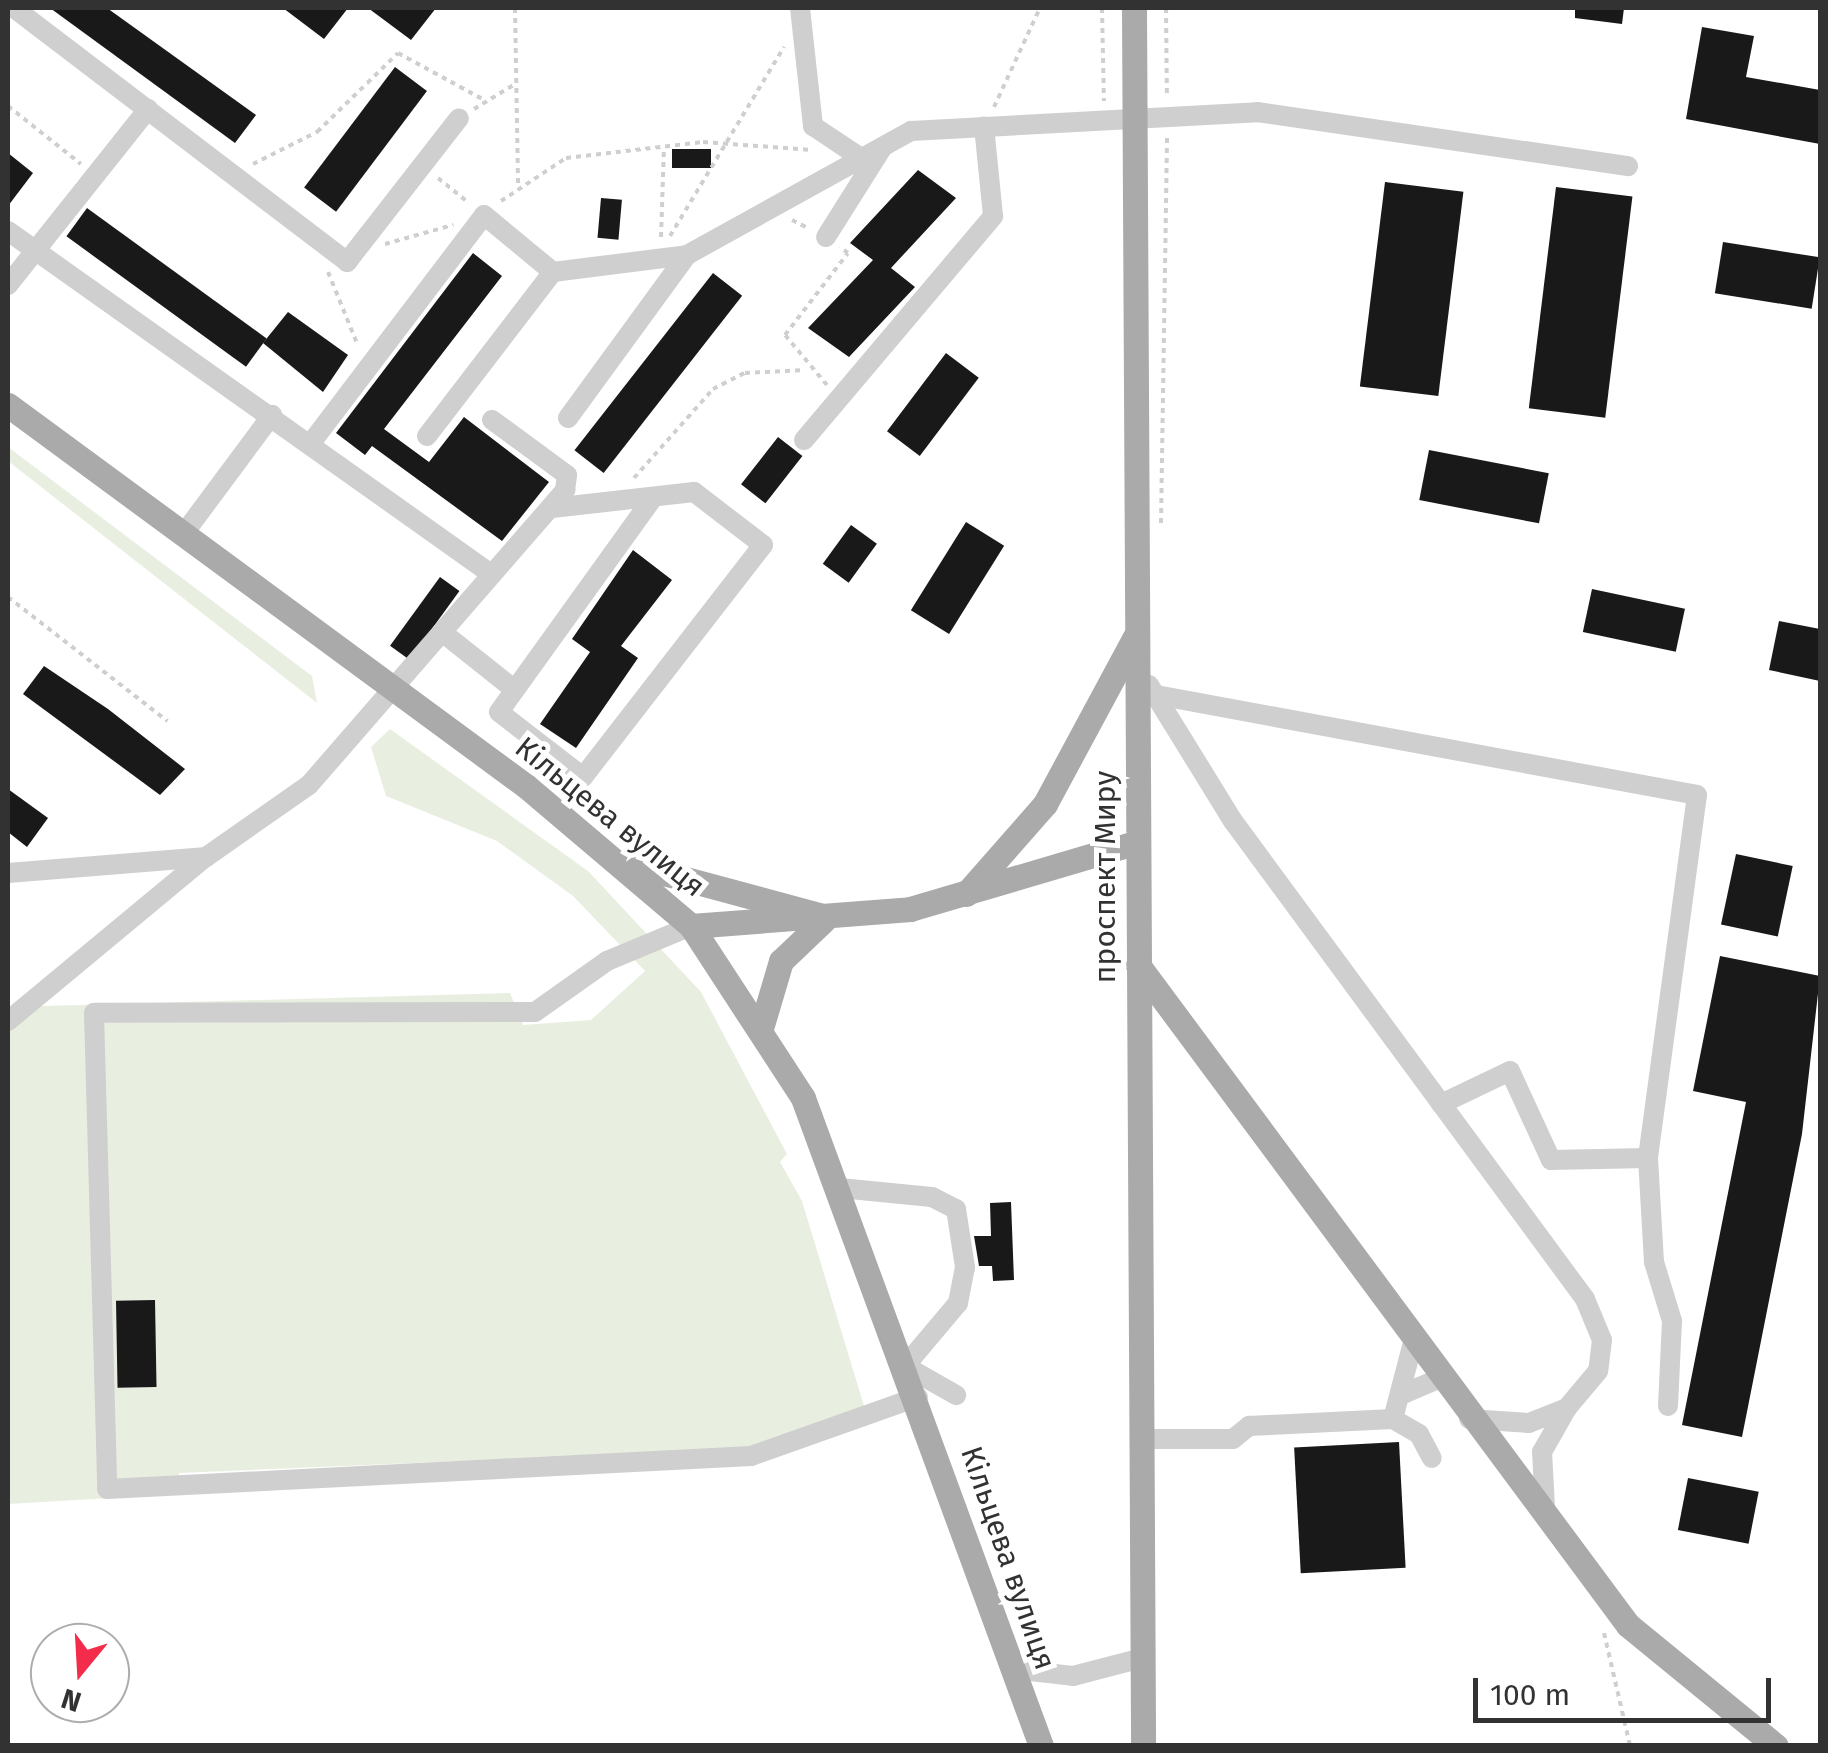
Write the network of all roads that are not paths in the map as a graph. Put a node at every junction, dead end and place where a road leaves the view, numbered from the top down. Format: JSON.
{"nodes":[{"id":1,"x":14,"y":8,"type":"edge"},
{"id":2,"x":800,"y":8,"type":"edge"},
{"id":3,"x":1134,"y":8,"type":"edge"},
{"id":4,"x":148,"y":109,"type":"junction"},
{"id":5,"x":1134,"y":114,"type":"junction"},
{"id":6,"x":458,"y":118,"type":"road end"},
{"id":7,"x":984,"y":126,"type":"junction"},
{"id":8,"x":883,"y":146,"type":"junction"},
{"id":9,"x":861,"y":158,"type":"junction"},
{"id":10,"x":1628,"y":166,"type":"dead end"},
{"id":11,"x":8,"y":231,"type":"edge"},
{"id":12,"x":826,"y":237,"type":"road end"},
{"id":13,"x":35,"y":250,"type":"junction"},
{"id":14,"x":687,"y":255,"type":"junction"},
{"id":15,"x":554,"y":272,"type":"junction"},
{"id":16,"x":8,"y":285,"type":"edge"},
{"id":17,"x":8,"y":405,"type":"edge"},
{"id":18,"x":272,"y":415,"type":"junction"},
{"id":19,"x":568,"y":418,"type":"dead end"},
{"id":20,"x":492,"y":420,"type":"dead end"},
{"id":21,"x":427,"y":436,"type":"dead end"},
{"id":22,"x":804,"y":440,"type":"dead end"},
{"id":23,"x":310,"y":444,"type":"junction"},
{"id":24,"x":652,"y":499,"type":"junction"},
{"id":25,"x":552,"y":508,"type":"junction"},
{"id":26,"x":184,"y":532,"type":"junction"},
{"id":27,"x":487,"y":571,"type":"junction"},
{"id":28,"x":442,"y":632,"type":"junction"},
{"id":29,"x":1137,"y":633,"type":"junction"},
{"id":30,"x":515,"y":690,"type":"junction"},
{"id":31,"x":395,"y":694,"type":"junction"},
{"id":32,"x":1151,"y":694,"type":"junction"},
{"id":33,"x":1138,"y":842,"type":"junction"},
{"id":34,"x":206,"y":857,"type":"junction"},
{"id":35,"x":623,"y":862,"type":"junction"},
{"id":36,"x":8,"y":873,"type":"edge"},
{"id":37,"x":962,"y":898,"type":"junction"},
{"id":38,"x":828,"y":917,"type":"junction"},
{"id":39,"x":691,"y":926,"type":"junction"},
{"id":40,"x":1138,"y":964,"type":"junction"},
{"id":41,"x":8,"y":1021,"type":"edge"},
{"id":42,"x":762,"y":1025,"type":"junction"},
{"id":43,"x":1441,"y":1104,"type":"junction"},
{"id":44,"x":1648,"y":1158,"type":"junction"},
{"id":45,"x":840,"y":1188,"type":"junction"},
{"id":46,"x":1412,"y":1346,"type":"junction"},
{"id":47,"x":905,"y":1366,"type":"junction"},
{"id":48,"x":1438,"y":1378,"type":"junction"},
{"id":49,"x":1403,"y":1394,"type":"junction"},
{"id":50,"x":956,"y":1395,"type":"dead end"},
{"id":51,"x":918,"y":1397,"type":"junction"},
{"id":52,"x":1668,"y":1406,"type":"dead end"},
{"id":53,"x":1567,"y":1408,"type":"junction"},
{"id":54,"x":1393,"y":1420,"type":"junction"},
{"id":55,"x":1469,"y":1420,"type":"junction"},
{"id":56,"x":1140,"y":1439,"type":"junction"},
{"id":57,"x":1432,"y":1458,"type":"dead end"},
{"id":58,"x":462,"y":1472,"type":"junction"},
{"id":59,"x":462,"y":1495,"type":"dead end"},
{"id":60,"x":1550,"y":1524,"type":"junction"},
{"id":61,"x":1142,"y":1658,"type":"junction"},
{"id":62,"x":1010,"y":1669,"type":"junction"},
{"id":63,"x":1036,"y":1743,"type":"edge"},
{"id":64,"x":1143,"y":1746,"type":"edge"},
{"id":65,"x":1776,"y":1746,"type":"edge"}],
"edges":[{"from":1,"to":4,"type":"street"},
{"from":2,"to":9,"type":"street"},
{"from":3,"to":5,"type":"main road","name":"проспект Миру"},
{"from":4,"to":6,"type":"street"},
{"from":4,"to":13,"type":"street"},
{"from":5,"to":7,"type":"street"},
{"from":5,"to":10,"type":"street"},
{"from":5,"to":29,"type":"main road","name":"проспект Миру"},
{"from":7,"to":8,"type":"street"},
{"from":7,"to":22,"type":"street"},
{"from":8,"to":9,"type":"street"},
{"from":8,"to":12,"type":"street"},
{"from":9,"to":14,"type":"street"},
{"from":11,"to":13,"type":"street"},
{"from":13,"to":16,"type":"street"},
{"from":13,"to":18,"type":"street"},
{"from":14,"to":15,"type":"street"},
{"from":14,"to":19,"type":"street"},
{"from":15,"to":21,"type":"street"},
{"from":15,"to":23,"type":"street"},
{"from":17,"to":26,"type":"main road","name":"Кільцева вулиця"},
{"from":18,"to":23,"type":"street"},
{"from":18,"to":26,"type":"street"},
{"from":20,"to":25,"type":"street"},
{"from":23,"to":27,"type":"street"},
{"from":24,"to":25,"type":"street"},
{"from":24,"to":30,"type":"street"},
{"from":24,"to":30,"type":"street"},
{"from":25,"to":27,"type":"street"},
{"from":26,"to":31,"type":"main road","name":"Кільцева вулиця"},
{"from":27,"to":28,"type":"street"},
{"from":28,"to":30,"type":"street"},
{"from":28,"to":31,"type":"street"},
{"from":29,"to":32,"type":"street"},
{"from":29,"to":33,"type":"main road","name":"проспект Миру"},
{"from":29,"to":37,"type":"main road"},
{"from":31,"to":34,"type":"street"},
{"from":31,"to":35,"type":"main road","name":"Кільцева вулиця"},
{"from":32,"to":43,"type":"street"},
{"from":32,"to":44,"type":"street"},
{"from":33,"to":37,"type":"main road"},
{"from":33,"to":40,"type":"main road","name":"проспект Миру"},
{"from":34,"to":36,"type":"street"},
{"from":34,"to":41,"type":"street"},
{"from":35,"to":38,"type":"main road"},
{"from":35,"to":39,"type":"main road","name":"Кільцева вулиця"},
{"from":37,"to":38,"type":"main road"},
{"from":38,"to":39,"type":"main road"},
{"from":38,"to":42,"type":"main road"},
{"from":39,"to":42,"type":"main road","name":"Кільцева вулиця"},
{"from":39,"to":58,"type":"street"},
{"from":40,"to":46,"type":"main road"},
{"from":40,"to":56,"type":"main road","name":"проспект Миру"},
{"from":42,"to":45,"type":"main road","name":"Кільцева вулиця"},
{"from":43,"to":44,"type":"street"},
{"from":43,"to":53,"type":"street"},
{"from":44,"to":52,"type":"street"},
{"from":45,"to":47,"type":"main road","name":"Кільцева вулиця"},
{"from":45,"to":47,"type":"street"},
{"from":46,"to":48,"type":"main road"},
{"from":46,"to":49,"type":"street"},
{"from":47,"to":50,"type":"street"},
{"from":47,"to":51,"type":"main road","name":"Кільцева вулиця"},
{"from":48,"to":49,"type":"street"},
{"from":48,"to":55,"type":"main road"},
{"from":49,"to":54,"type":"street"},
{"from":51,"to":58,"type":"street"},
{"from":51,"to":62,"type":"main road","name":"Кільцева вулиця"},
{"from":53,"to":55,"type":"street"},
{"from":53,"to":60,"type":"street"},
{"from":54,"to":56,"type":"street"},
{"from":54,"to":57,"type":"street"},
{"from":55,"to":60,"type":"main road"},
{"from":56,"to":61,"type":"main road","name":"проспект Миру"},
{"from":58,"to":59,"type":"street"},
{"from":60,"to":65,"type":"main road"},
{"from":61,"to":62,"type":"street"},
{"from":61,"to":64,"type":"main road","name":"проспект Миру"},
{"from":62,"to":63,"type":"main road","name":"Кільцева вулиця"}]}
